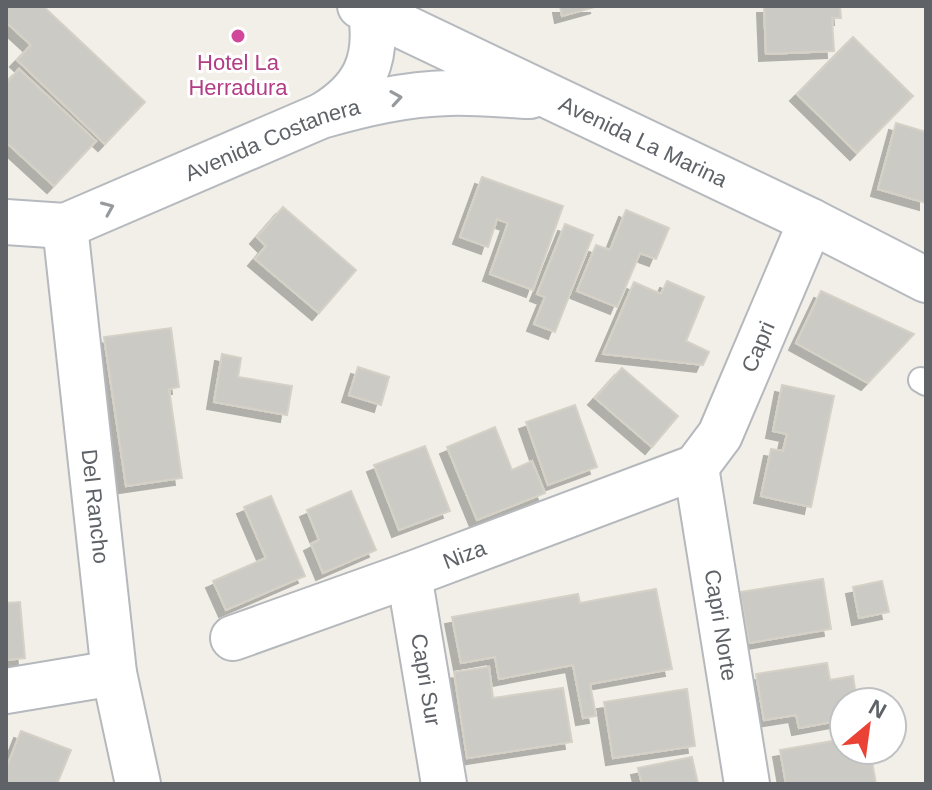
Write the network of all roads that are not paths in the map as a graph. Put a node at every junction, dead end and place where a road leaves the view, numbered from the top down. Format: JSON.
{"nodes":[{"id":1,"x":366,"y":9,"type":"edge"},
{"id":2,"x":548,"y":97,"type":"junction"},
{"id":3,"x":321,"y":116,"type":"junction"},
{"id":4,"x":811,"y":221,"type":"junction"},
{"id":5,"x":6,"y":222,"type":"edge"},
{"id":6,"x":65,"y":226,"type":"junction"},
{"id":7,"x":926,"y":280,"type":"edge"},
{"id":8,"x":696,"y":467,"type":"junction"},
{"id":9,"x":409,"y":575,"type":"junction"},
{"id":10,"x":233,"y":638,"type":"dead end"},
{"id":11,"x":114,"y":673,"type":"junction"},
{"id":12,"x":6,"y":691,"type":"edge"},
{"id":13,"x":138,"y":784,"type":"edge"},
{"id":14,"x":444,"y":784,"type":"edge"},
{"id":15,"x":747,"y":784,"type":"edge"}],
"edges":[{"from":1,"to":2,"type":"street","name":"Avenida La Marina"},
{"from":1,"to":3,"type":"street"},
{"from":3,"to":2,"type":"street","name":"Avenida Costanera","one_way":true},
{"from":2,"to":4,"type":"street","name":"Avenida La Marina"},
{"from":6,"to":3,"type":"street","name":"Avenida Costanera","one_way":true},
{"from":4,"to":7,"type":"street","name":"Avenida La Marina"},
{"from":4,"to":8,"type":"street","name":"Capri"},
{"from":5,"to":6,"type":"street","name":"Avenida Costanera"},
{"from":6,"to":11,"type":"street","name":"Del Rancho"},
{"from":8,"to":9,"type":"street","name":"Niza"},
{"from":8,"to":15,"type":"street","name":"Capri Norte"},
{"from":9,"to":10,"type":"street","name":"Niza"},
{"from":9,"to":14,"type":"street","name":"Capri Sur"},
{"from":11,"to":12,"type":"street"},
{"from":11,"to":13,"type":"street","name":"Del Rancho"}]}
